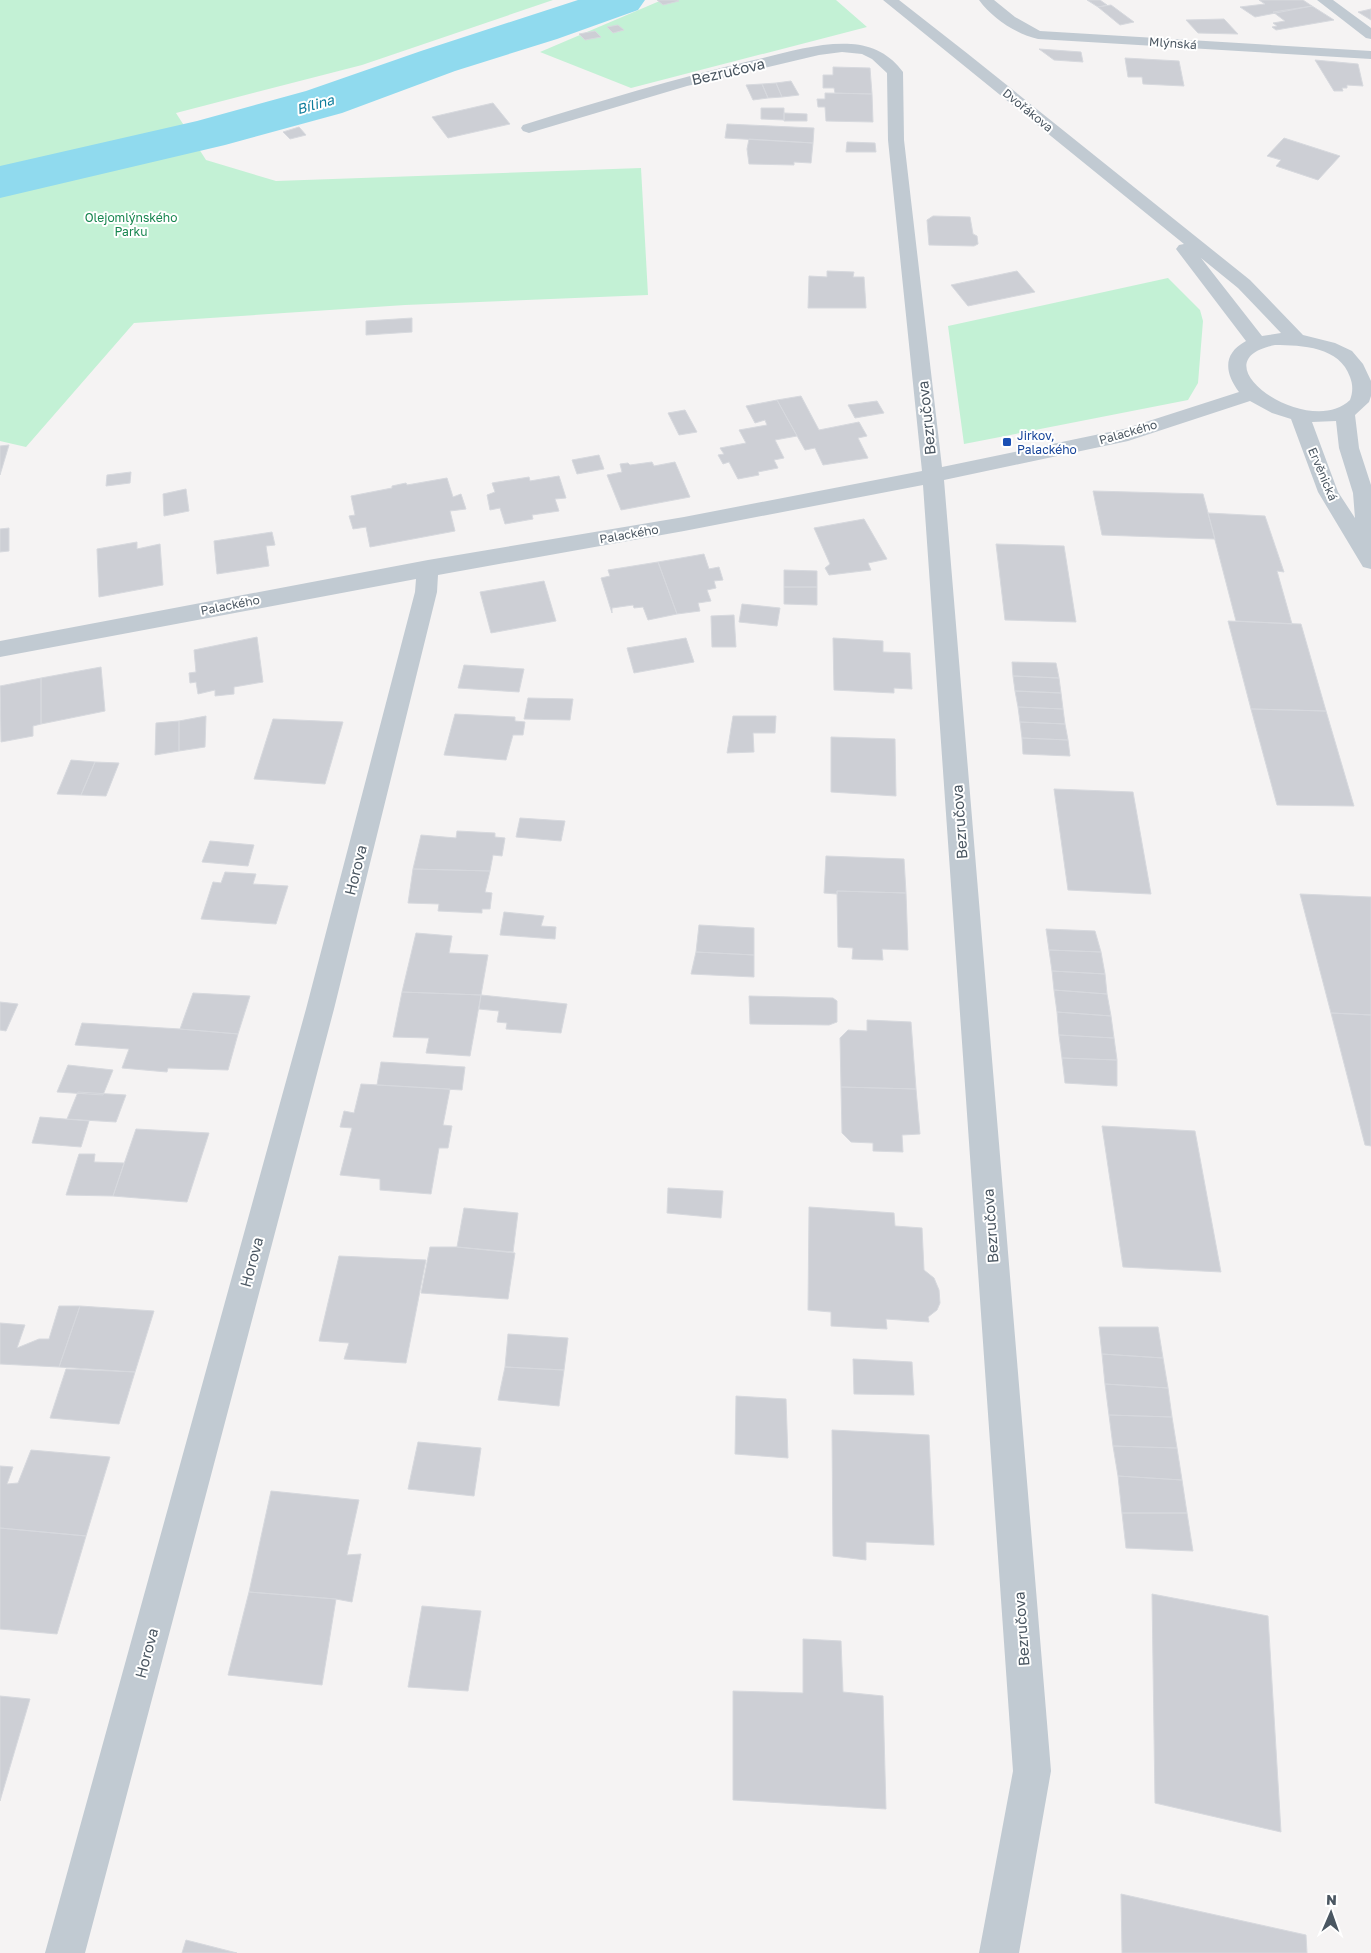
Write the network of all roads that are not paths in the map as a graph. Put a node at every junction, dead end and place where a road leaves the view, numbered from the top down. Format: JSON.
{"nodes":[{"id":1,"x":890,"y":0,"type":"edge"},
{"id":2,"x":986,"y":0,"type":"edge"},
{"id":3,"x":1324,"y":0,"type":"edge"},
{"id":4,"x":1371,"y":34,"type":"edge"},
{"id":5,"x":1371,"y":55,"type":"edge"},
{"id":6,"x":529,"y":128,"type":"dead end"},
{"id":7,"x":1165,"y":222,"type":"junction"},
{"id":8,"x":1297,"y":339,"type":"junction"},
{"id":9,"x":1257,"y":343,"type":"junction"},
{"id":10,"x":1364,"y":363,"type":"edge"},
{"id":11,"x":1252,"y":394,"type":"junction"},
{"id":12,"x":1370,"y":396,"type":"edge"},
{"id":13,"x":1345,"y":413,"type":"junction"},
{"id":14,"x":1299,"y":414,"type":"junction"},
{"id":15,"x":933,"y":476,"type":"junction"},
{"id":16,"x":1370,"y":559,"type":"edge"},
{"id":17,"x":428,"y":568,"type":"junction"},
{"id":18,"x":0,"y":650,"type":"edge"},
{"id":19,"x":65,"y":1953,"type":"edge"},
{"id":20,"x":999,"y":1953,"type":"edge"}],
"edges":[{"from":1,"to":7,"type":"street","name":"Dvořákova"},
{"from":2,"to":5,"type":"street","name":"Mlýnská"},
{"from":3,"to":4,"type":"street"},
{"from":6,"to":15,"type":"street","name":"Bezručova"},
{"from":7,"to":8,"type":"street","name":"Dvořákova"},
{"from":7,"to":9,"type":"street","name":"Dvořákova"},
{"from":8,"to":9,"type":"street"},
{"from":8,"to":10,"type":"street"},
{"from":9,"to":11,"type":"street"},
{"from":10,"to":12,"type":"street"},
{"from":11,"to":14,"type":"street"},
{"from":11,"to":15,"type":"street","name":"Palackého"},
{"from":12,"to":13,"type":"street"},
{"from":13,"to":14,"type":"street"},
{"from":13,"to":16,"type":"street","name":"Ervěnická"},
{"from":14,"to":16,"type":"street","name":"Ervěnická"},
{"from":15,"to":17,"type":"street","name":"Palackého"},
{"from":15,"to":20,"type":"street","name":"Bezručova"},
{"from":17,"to":18,"type":"street","name":"Palackého"},
{"from":17,"to":19,"type":"street","name":"Horova"}]}
